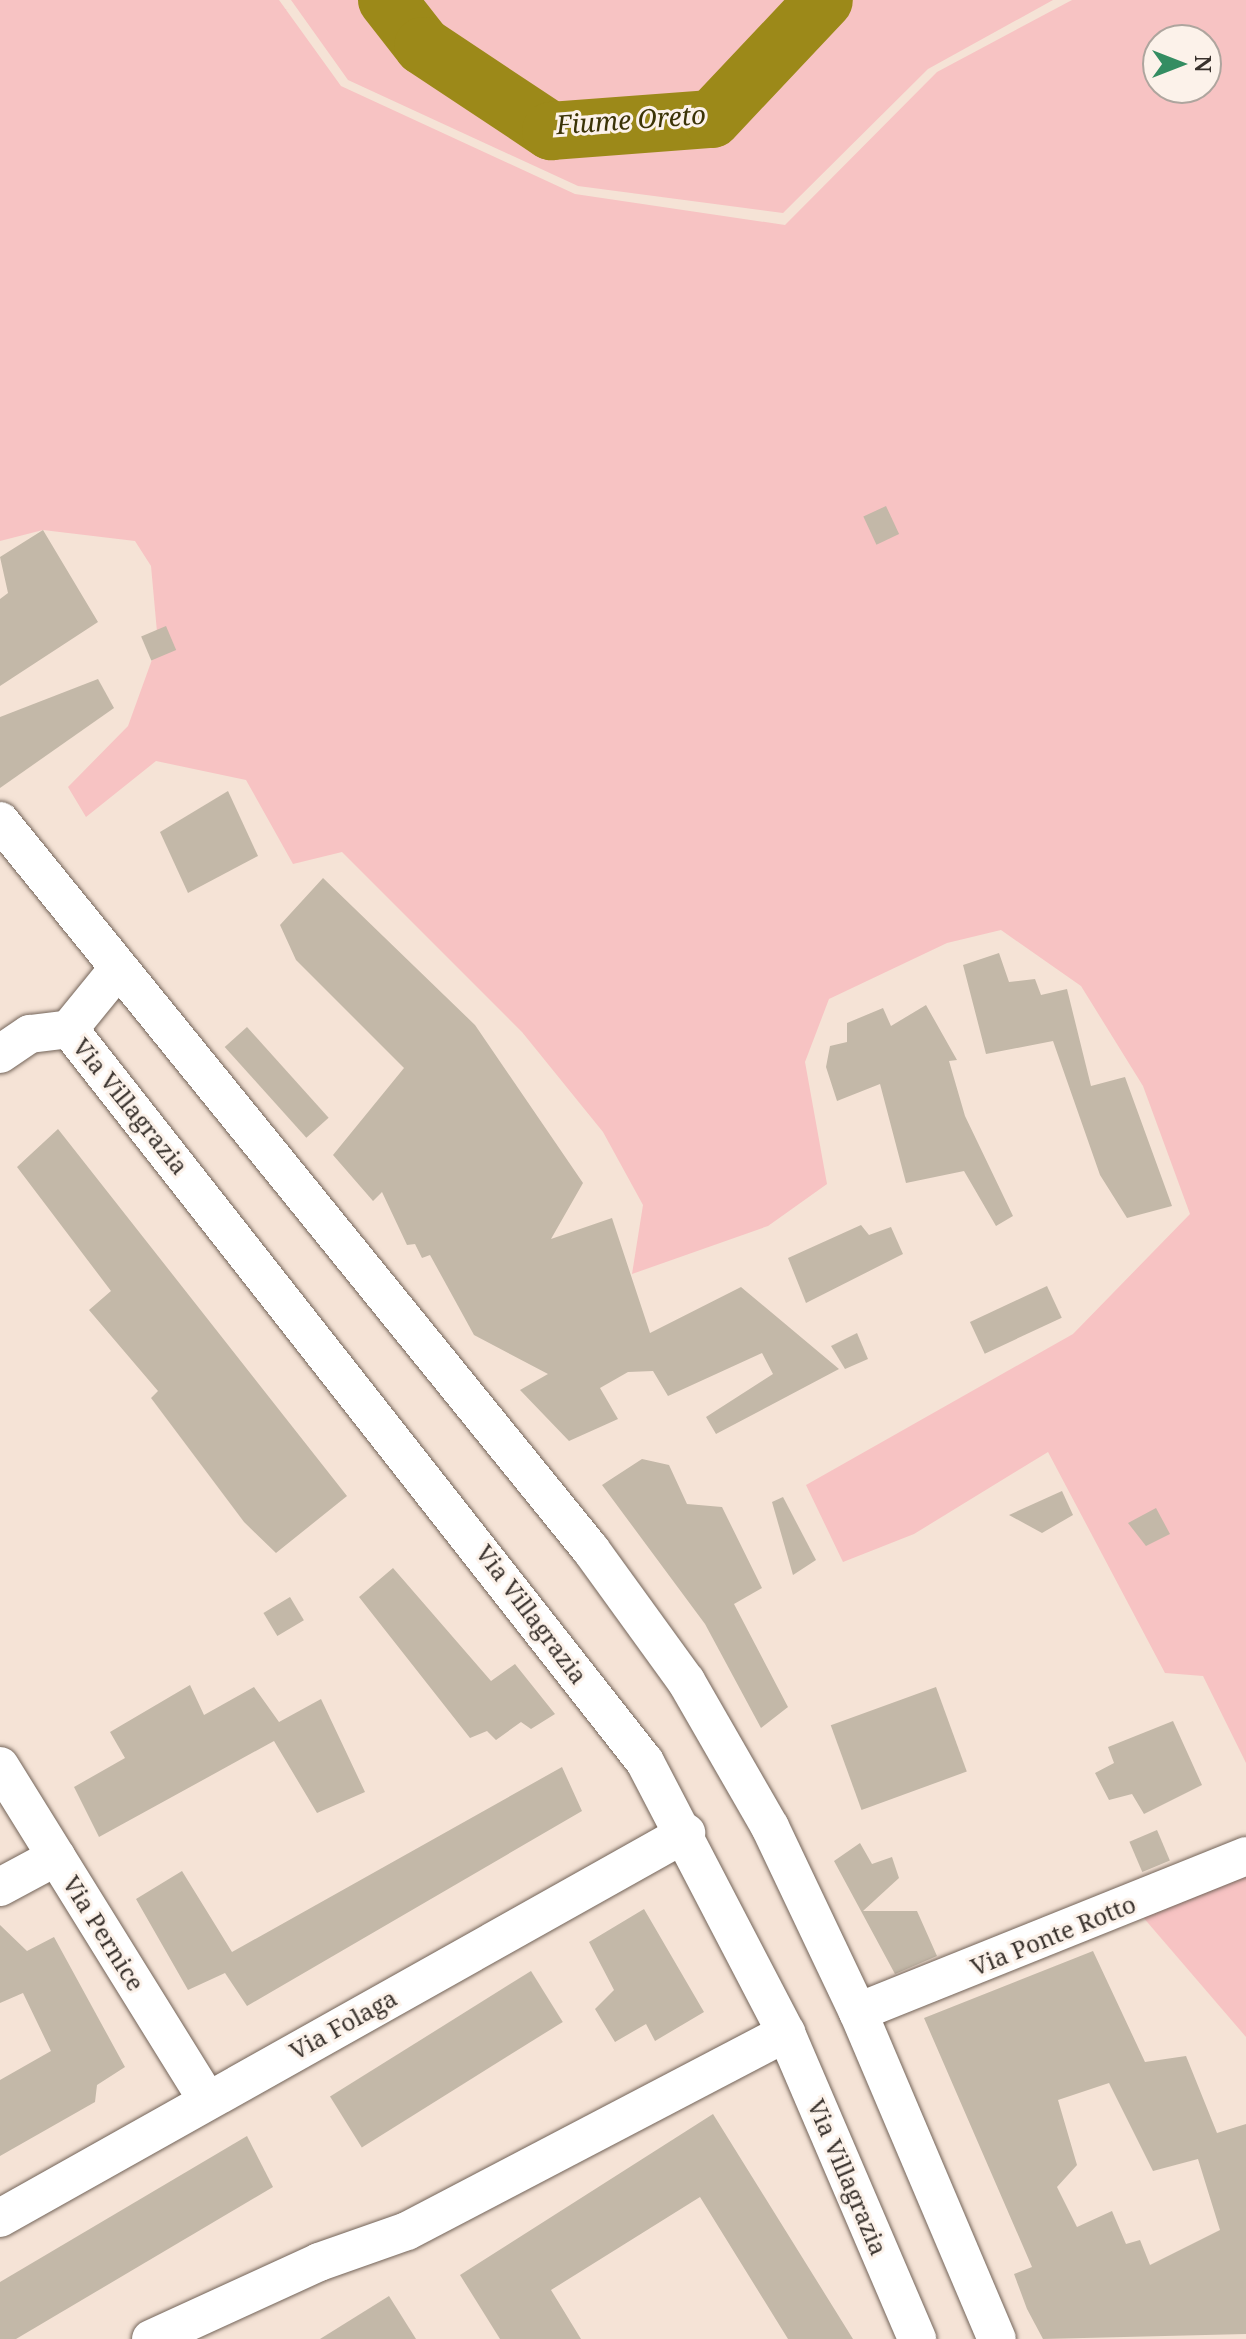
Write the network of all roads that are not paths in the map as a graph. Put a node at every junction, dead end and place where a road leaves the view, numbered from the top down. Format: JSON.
{"nodes":[{"id":1,"x":0,"y":821,"type":"edge"},
{"id":2,"x":118,"y":969,"type":"junction"},
{"id":3,"x":69,"y":1029,"type":"junction"},
{"id":4,"x":0,"y":1054,"type":"edge"},
{"id":5,"x":0,"y":1766,"type":"edge"},
{"id":6,"x":686,"y":1833,"type":"junction"},
{"id":7,"x":1246,"y":1856,"type":"edge"},
{"id":8,"x":56,"y":1857,"type":"junction"},
{"id":9,"x":0,"y":1887,"type":"edge"},
{"id":10,"x":858,"y":2012,"type":"junction"},
{"id":11,"x":786,"y":2033,"type":"junction"},
{"id":12,"x":207,"y":2100,"type":"junction"},
{"id":13,"x":0,"y":2218,"type":"edge"},
{"id":14,"x":995,"y":2338,"type":"edge"},
{"id":15,"x":151,"y":2339,"type":"edge"},
{"id":16,"x":917,"y":2339,"type":"edge"}],
"edges":[{"from":1,"to":2,"type":"street"},
{"from":2,"to":3,"type":"street","name":"Via Villagrazia"},
{"from":2,"to":10,"type":"street"},
{"from":3,"to":4,"type":"street"},
{"from":3,"to":6,"type":"street","name":"Via Villagrazia"},
{"from":5,"to":8,"type":"street","name":"Via Pernice"},
{"from":6,"to":11,"type":"street","name":"Via Villagrazia"},
{"from":6,"to":12,"type":"street","name":"Via Folaga"},
{"from":7,"to":10,"type":"street","name":"Via Ponte Rotto"},
{"from":8,"to":9,"type":"street"},
{"from":8,"to":12,"type":"street","name":"Via Pernice"},
{"from":10,"to":14,"type":"street"},
{"from":11,"to":15,"type":"street"},
{"from":11,"to":16,"type":"street","name":"Via Villagrazia"},
{"from":12,"to":13,"type":"street","name":"Via Folaga"}]}
